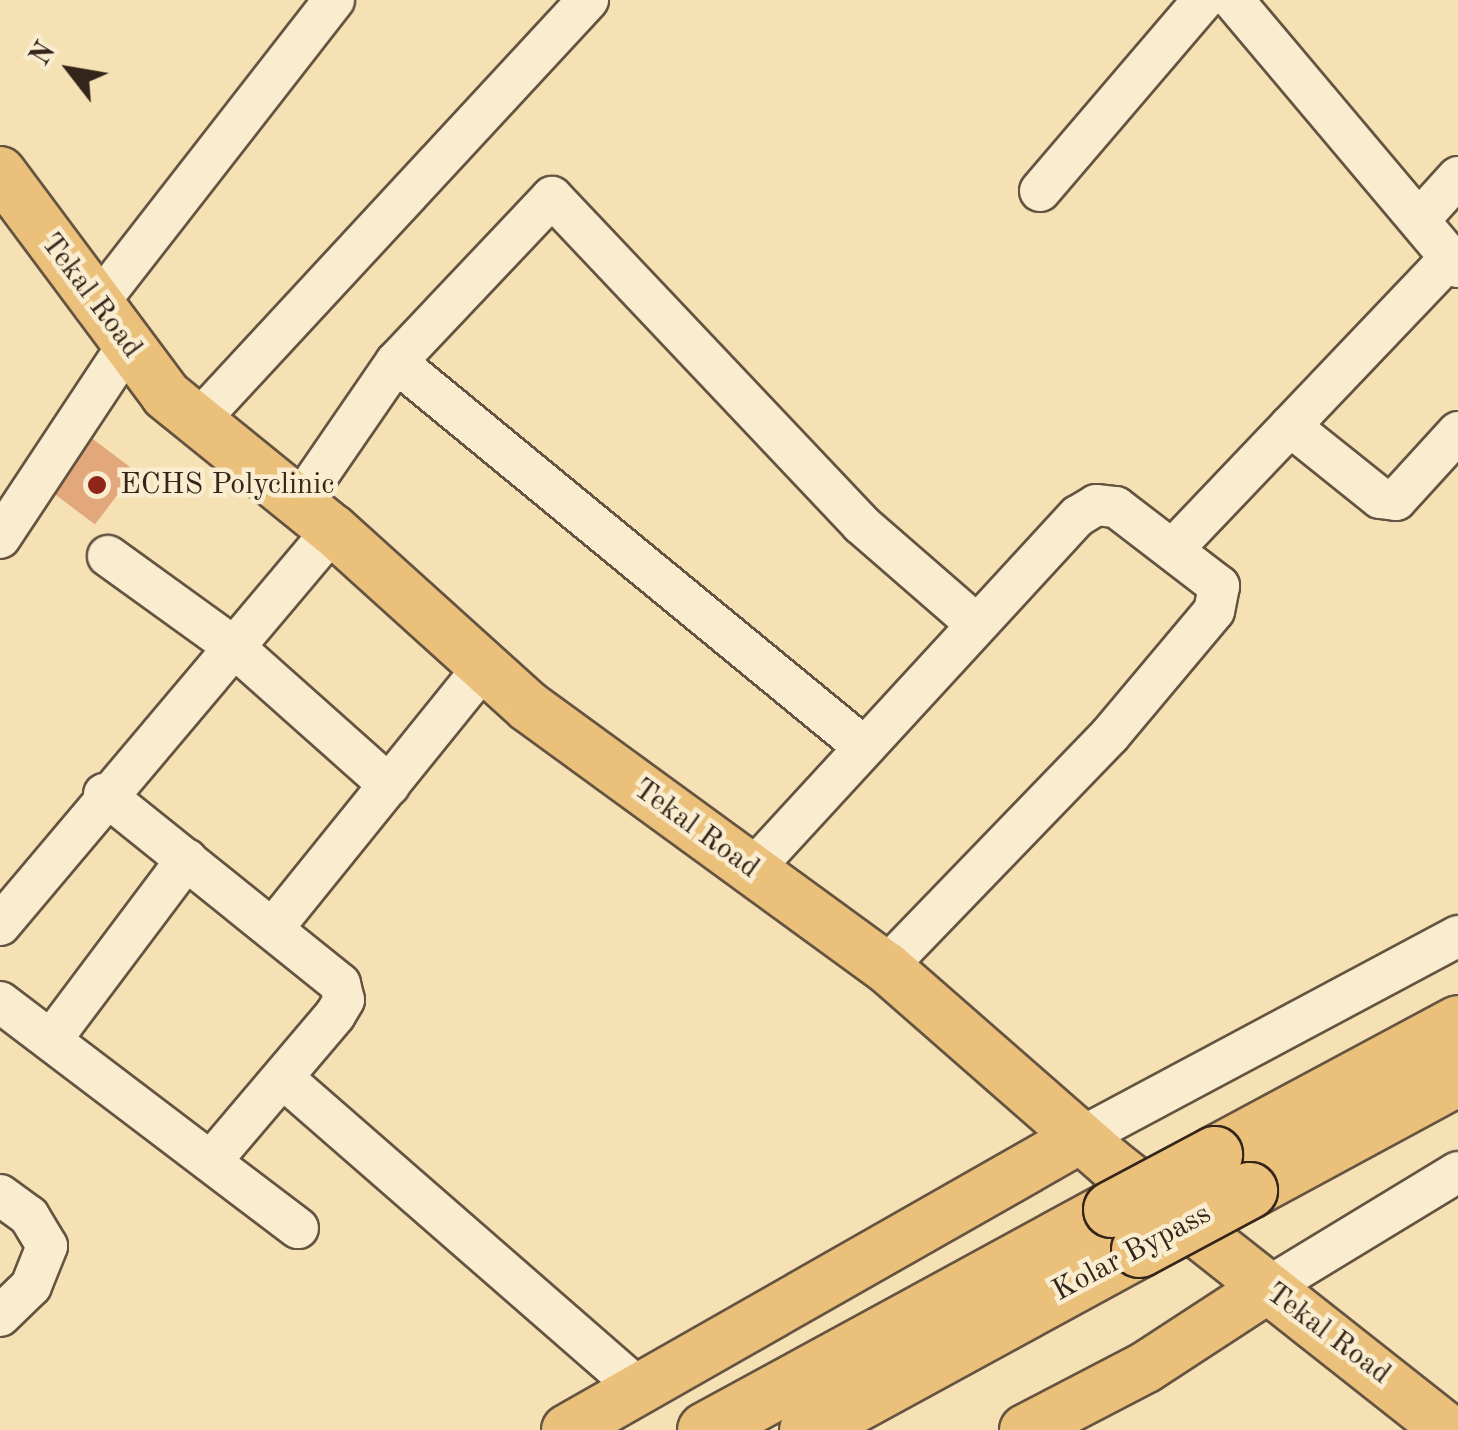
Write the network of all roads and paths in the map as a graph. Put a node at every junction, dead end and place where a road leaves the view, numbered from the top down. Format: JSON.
{"nodes":[{"id":1,"x":334,"y":0,"type":"edge"},
{"id":2,"x":588,"y":0,"type":"edge"},
{"id":3,"x":1203,"y":0,"type":"edge"},
{"id":4,"x":1233,"y":0,"type":"edge"},
{"id":5,"x":0,"y":172,"type":"edge"},
{"id":6,"x":1458,"y":178,"type":"edge"},
{"id":7,"x":1040,"y":191,"type":"dead end"},
{"id":8,"x":1419,"y":220,"type":"junction"},
{"id":9,"x":1454,"y":262,"type":"edge"},
{"id":10,"x":95,"y":308,"type":"junction"},
{"id":11,"x":127,"y":346,"type":"junction"},
{"id":12,"x":396,"y":362,"type":"junction"},
{"id":13,"x":198,"y":421,"type":"junction"},
{"id":14,"x":1290,"y":426,"type":"junction"},
{"id":15,"x":1458,"y":432,"type":"edge"},
{"id":16,"x":316,"y":516,"type":"junction"},
{"id":17,"x":0,"y":538,"type":"edge"},
{"id":18,"x":1173,"y":549,"type":"junction"},
{"id":19,"x":108,"y":556,"type":"dead end"},
{"id":20,"x":976,"y":624,"type":"junction"},
{"id":21,"x":234,"y":647,"type":"junction"},
{"id":22,"x":484,"y":667,"type":"junction"},
{"id":23,"x":864,"y":747,"type":"junction"},
{"id":24,"x":389,"y":785,"type":"junction"},
{"id":25,"x":104,"y":794,"type":"junction"},
{"id":26,"x":188,"y":859,"type":"junction"},
{"id":27,"x":752,"y":870,"type":"junction"},
{"id":28,"x":0,"y":924,"type":"edge"},
{"id":29,"x":274,"y":927,"type":"junction"},
{"id":30,"x":1458,"y":936,"type":"edge"},
{"id":31,"x":886,"y":967,"type":"junction"},
{"id":32,"x":0,"y":1002,"type":"edge"},
{"id":33,"x":1458,"y":1023,"type":"edge"},
{"id":34,"x":51,"y":1040,"type":"junction"},
{"id":35,"x":1458,"y":1077,"type":"edge"},
{"id":36,"x":284,"y":1079,"type":"junction"},
{"id":37,"x":1080,"y":1138,"type":"junction"},
{"id":38,"x":211,"y":1161,"type":"junction"},
{"id":39,"x":1232,"y":1172,"type":"junction"},
{"id":40,"x":1458,"y":1172,"type":"edge"},
{"id":41,"x":0,"y":1195,"type":"edge"},
{"id":42,"x":298,"y":1228,"type":"dead end"},
{"id":43,"x":1125,"y":1229,"type":"junction"},
{"id":44,"x":1267,"y":1288,"type":"junction"},
{"id":45,"x":0,"y":1316,"type":"edge"},
{"id":46,"x":639,"y":1389,"type":"junction"},
{"id":47,"x":567,"y":1430,"type":"edge"},
{"id":48,"x":705,"y":1430,"type":"edge"},
{"id":49,"x":807,"y":1430,"type":"edge"},
{"id":50,"x":1025,"y":1430,"type":"edge"},
{"id":51,"x":1448,"y":1430,"type":"edge"}],
"edges":[{"from":1,"to":10,"type":"street"},
{"from":2,"to":13,"type":"street"},
{"from":3,"to":7,"type":"street"},
{"from":4,"to":8,"type":"street"},
{"from":5,"to":10,"type":"main road","name":"Tekal Road"},
{"from":6,"to":8,"type":"street"},
{"from":8,"to":9,"type":"street"},
{"from":9,"to":14,"type":"street"},
{"from":10,"to":11,"type":"main road","name":"Tekal Road"},
{"from":11,"to":13,"type":"main road","name":"Tekal Road"},
{"from":11,"to":17,"type":"street"},
{"from":12,"to":16,"type":"street"},
{"from":12,"to":20,"type":"street"},
{"from":12,"to":23,"type":"street"},
{"from":13,"to":16,"type":"main road","name":"Tekal Road"},
{"from":14,"to":15,"type":"street"},
{"from":14,"to":18,"type":"street"},
{"from":16,"to":21,"type":"street"},
{"from":16,"to":22,"type":"main road","name":"Tekal Road"},
{"from":18,"to":20,"type":"street"},
{"from":18,"to":31,"type":"street"},
{"from":19,"to":21,"type":"street"},
{"from":20,"to":23,"type":"street"},
{"from":21,"to":24,"type":"street"},
{"from":21,"to":25,"type":"street"},
{"from":22,"to":24,"type":"street"},
{"from":22,"to":27,"type":"main road","name":"Tekal Road"},
{"from":23,"to":27,"type":"street"},
{"from":24,"to":29,"type":"street"},
{"from":25,"to":26,"type":"street"},
{"from":25,"to":28,"type":"street"},
{"from":26,"to":29,"type":"street"},
{"from":26,"to":34,"type":"street"},
{"from":27,"to":31,"type":"main road","name":"Tekal Road"},
{"from":29,"to":36,"type":"street"},
{"from":30,"to":37,"type":"street"},
{"from":31,"to":37,"type":"main road","name":"Tekal Road"},
{"from":32,"to":34,"type":"street"},
{"from":33,"to":39,"type":"highway"},
{"from":34,"to":38,"type":"street"},
{"from":35,"to":39,"type":"highway"},
{"from":36,"to":38,"type":"street"},
{"from":36,"to":46,"type":"street"},
{"from":37,"to":44,"type":"main road","name":"Tekal Road"},
{"from":37,"to":46,"type":"main road"},
{"from":38,"to":42,"type":"street"},
{"from":39,"to":43,"type":"highway","bridge":true},
{"from":40,"to":44,"type":"street"},
{"from":41,"to":45,"type":"street"},
{"from":43,"to":48,"type":"highway"},
{"from":43,"to":49,"type":"highway","name":"Kolar Bypass"},
{"from":44,"to":50,"type":"main road"},
{"from":44,"to":51,"type":"main road","name":"Tekal Road"},
{"from":46,"to":47,"type":"main road"}]}
